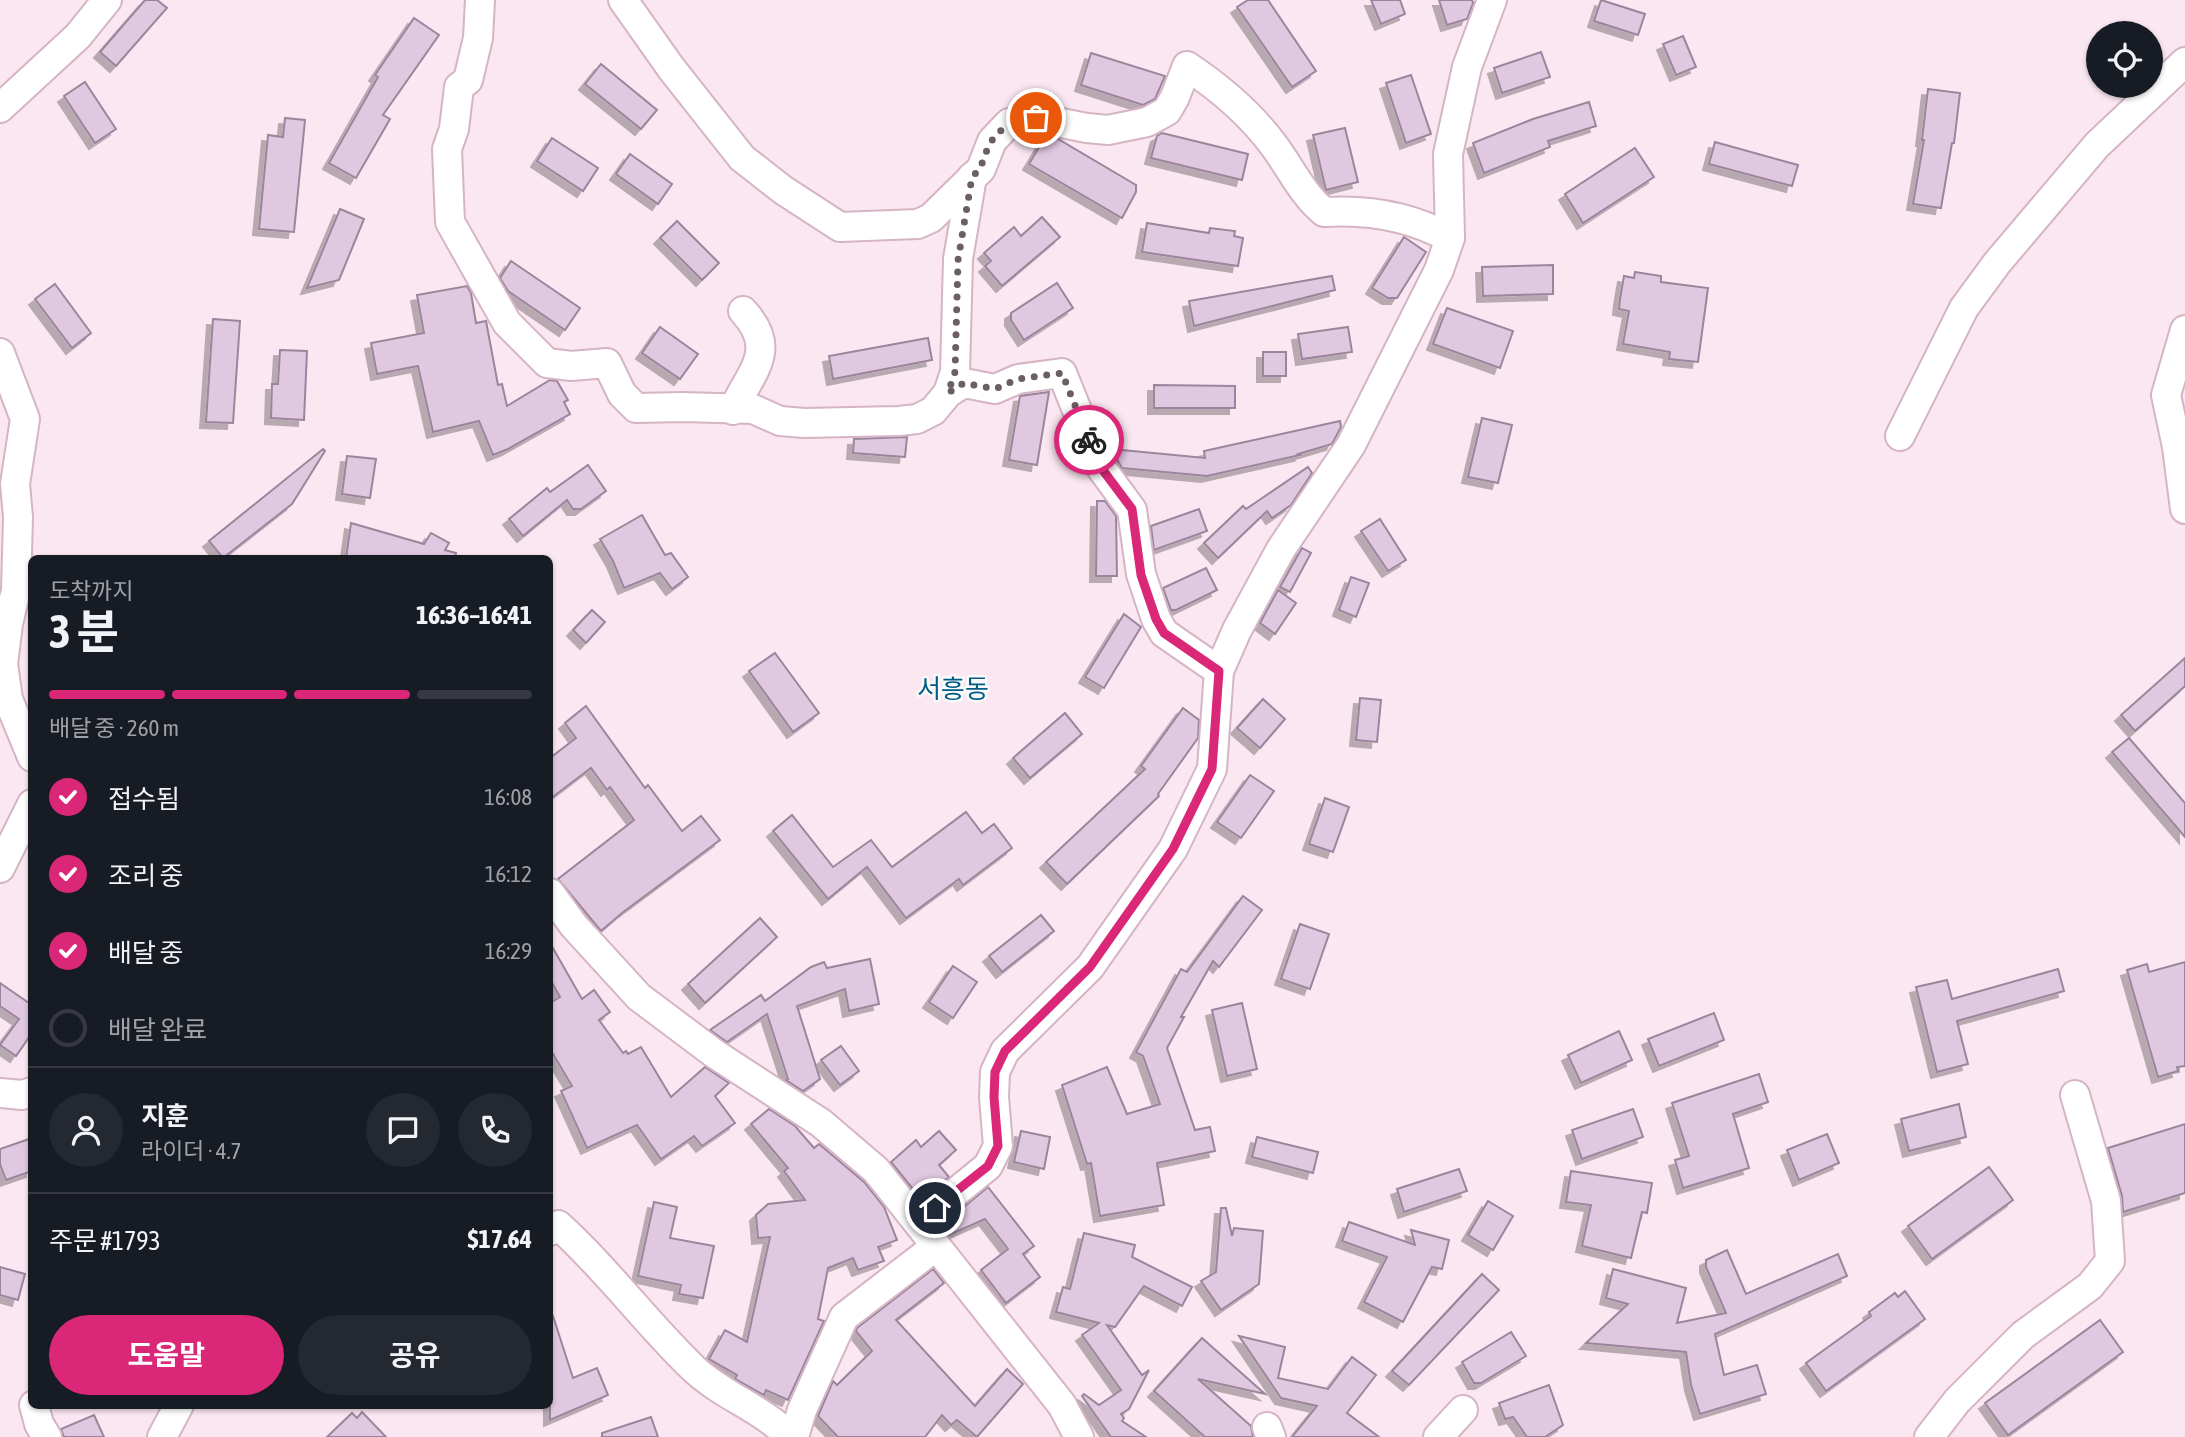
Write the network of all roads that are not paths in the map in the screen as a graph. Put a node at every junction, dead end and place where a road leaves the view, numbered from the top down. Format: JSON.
{"nodes":[{"id":1,"x":107,"y":0,"type":"edge"},
{"id":2,"x":480,"y":0,"type":"edge"},
{"id":3,"x":623,"y":0,"type":"edge"},
{"id":4,"x":1492,"y":0,"type":"edge"},
{"id":5,"x":2185,"y":62,"type":"edge"},
{"id":6,"x":0,"y":108,"type":"edge"},
{"id":7,"x":972,"y":177,"type":"junction"},
{"id":8,"x":1450,"y":238,"type":"junction"},
{"id":9,"x":743,"y":311,"type":"dead end"},
{"id":10,"x":2185,"y":330,"type":"edge"},
{"id":11,"x":0,"y":353,"type":"edge"},
{"id":12,"x":948,"y":393,"type":"junction"},
{"id":13,"x":733,"y":410,"type":"junction"},
{"id":14,"x":1900,"y":436,"type":"dead end"},
{"id":15,"x":2181,"y":446,"type":"edge"},
{"id":16,"x":2185,"y":509,"type":"edge"},
{"id":17,"x":1219,"y":671,"type":"junction"},
{"id":18,"x":28,"y":747,"type":"edge"},
{"id":19,"x":28,"y":812,"type":"edge"},
{"id":20,"x":0,"y":868,"type":"edge"},
{"id":21,"x":553,"y":897,"type":"edge"},
{"id":22,"x":0,"y":1093,"type":"edge"},
{"id":23,"x":28,"y":1093,"type":"edge"},
{"id":24,"x":2075,"y":1095,"type":"dead end"},
{"id":25,"x":918,"y":1223,"type":"junction"},
{"id":26,"x":553,"y":1229,"type":"edge"},
{"id":27,"x":935,"y":1247,"type":"junction"},
{"id":28,"x":35,"y":1409,"type":"edge"},
{"id":29,"x":177,"y":1409,"type":"edge"},
{"id":30,"x":1463,"y":1410,"type":"dead end"},
{"id":31,"x":47,"y":1437,"type":"edge"},
{"id":32,"x":162,"y":1437,"type":"edge"},
{"id":33,"x":792,"y":1437,"type":"edge"},
{"id":34,"x":1079,"y":1437,"type":"edge"},
{"id":35,"x":1438,"y":1437,"type":"edge"},
{"id":36,"x":1929,"y":1437,"type":"edge"}],
"edges":[{"from":1,"to":6,"type":"street"},
{"from":2,"to":13,"type":"street"},
{"from":3,"to":7,"type":"street"},
{"from":4,"to":8,"type":"street"},
{"from":5,"to":14,"type":"street"},
{"from":7,"to":8,"type":"street"},
{"from":7,"to":12,"type":"street"},
{"from":8,"to":17,"type":"street"},
{"from":9,"to":13,"type":"street"},
{"from":10,"to":15,"type":"street"},
{"from":11,"to":18,"type":"street"},
{"from":12,"to":13,"type":"street"},
{"from":12,"to":17,"type":"street"},
{"from":15,"to":16,"type":"street"},
{"from":17,"to":25,"type":"street"},
{"from":19,"to":20,"type":"street"},
{"from":21,"to":25,"type":"street"},
{"from":22,"to":23,"type":"street"},
{"from":24,"to":36,"type":"street"},
{"from":25,"to":27,"type":"street"},
{"from":26,"to":33,"type":"street"},
{"from":27,"to":33,"type":"street"},
{"from":27,"to":34,"type":"street"},
{"from":28,"to":31,"type":"street"},
{"from":29,"to":32,"type":"street"},
{"from":30,"to":35,"type":"street"}]}
